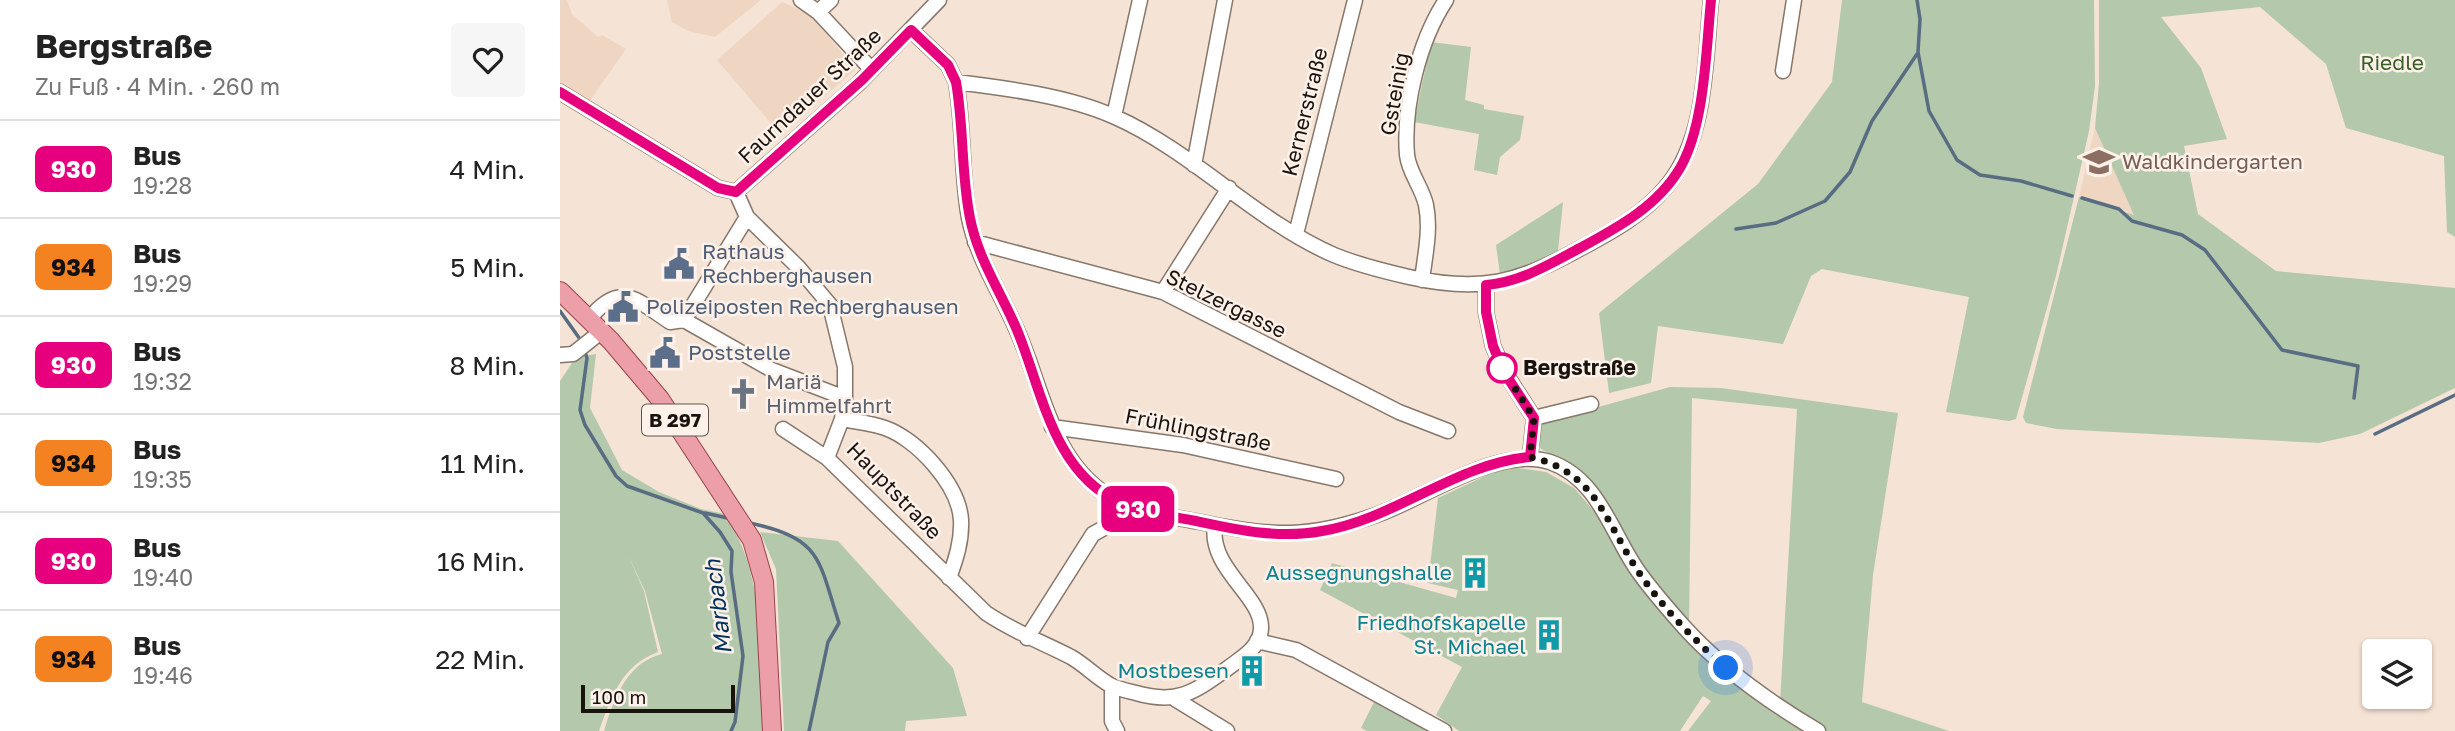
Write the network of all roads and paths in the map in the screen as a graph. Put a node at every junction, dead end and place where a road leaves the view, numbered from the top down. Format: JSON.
{"nodes":[{"id":1,"x":801,"y":0,"type":"edge"},
{"id":2,"x":831,"y":0,"type":"edge"},
{"id":3,"x":940,"y":0,"type":"edge"},
{"id":4,"x":1140,"y":0,"type":"edge"},
{"id":5,"x":1225,"y":0,"type":"edge"},
{"id":6,"x":1355,"y":0,"type":"edge"},
{"id":7,"x":1446,"y":0,"type":"edge"},
{"id":8,"x":1711,"y":0,"type":"edge"},
{"id":9,"x":1794,"y":0,"type":"edge"},
{"id":10,"x":818,"y":12,"type":"junction"},
{"id":11,"x":911,"y":30,"type":"junction"},
{"id":12,"x":872,"y":70,"type":"junction"},
{"id":13,"x":1783,"y":71,"type":"dead end"},
{"id":14,"x":956,"y":82,"type":"junction"},
{"id":15,"x":560,"y":92,"type":"edge"},
{"id":16,"x":1114,"y":116,"type":"junction"},
{"id":17,"x":1194,"y":165,"type":"junction"},
{"id":18,"x":1229,"y":188,"type":"junction"},
{"id":19,"x":736,"y":192,"type":"junction"},
{"id":20,"x":747,"y":217,"type":"junction"},
{"id":21,"x":1296,"y":234,"type":"junction"},
{"id":22,"x":975,"y":242,"type":"junction"},
{"id":23,"x":1422,"y":280,"type":"junction"},
{"id":24,"x":1486,"y":285,"type":"junction"},
{"id":25,"x":560,"y":291,"type":"edge"},
{"id":26,"x":1163,"y":292,"type":"junction"},
{"id":27,"x":684,"y":320,"type":"junction"},
{"id":28,"x":594,"y":331,"type":"junction"},
{"id":29,"x":566,"y":355,"type":"edge"},
{"id":30,"x":845,"y":398,"type":"junction"},
{"id":31,"x":1591,"y":404,"type":"dead end"},
{"id":32,"x":1534,"y":418,"type":"junction"},
{"id":33,"x":842,"y":419,"type":"junction"},
{"id":34,"x":1052,"y":427,"type":"junction"},
{"id":35,"x":783,"y":429,"type":"dead end"},
{"id":36,"x":1448,"y":431,"type":"dead end"},
{"id":37,"x":1530,"y":457,"type":"junction"},
{"id":38,"x":827,"y":458,"type":"junction"},
{"id":39,"x":1336,"y":479,"type":"dead end"},
{"id":40,"x":1139,"y":509,"type":"junction"},
{"id":41,"x":1215,"y":525,"type":"junction"},
{"id":42,"x":949,"y":578,"type":"junction"},
{"id":43,"x":1027,"y":638,"type":"junction"},
{"id":44,"x":1258,"y":641,"type":"junction"},
{"id":45,"x":1112,"y":686,"type":"junction"},
{"id":46,"x":1175,"y":699,"type":"junction"},
{"id":47,"x":772,"y":731,"type":"edge"},
{"id":48,"x":1117,"y":731,"type":"edge"},
{"id":49,"x":1227,"y":731,"type":"edge"},
{"id":50,"x":1444,"y":731,"type":"edge"},
{"id":51,"x":1818,"y":731,"type":"edge"}],
"edges":[{"from":1,"to":10,"type":"street"},
{"from":2,"to":10,"type":"street"},
{"from":3,"to":11,"type":"street","name":"Faurndauer Straße"},
{"from":4,"to":16,"type":"street"},
{"from":5,"to":17,"type":"street"},
{"from":6,"to":21,"type":"street","name":"Kernerstraße"},
{"from":7,"to":23,"type":"street","name":"Gsteinig"},
{"from":8,"to":24,"type":"street"},
{"from":9,"to":13,"type":"street"},
{"from":10,"to":12,"type":"street"},
{"from":11,"to":12,"type":"street","name":"Faurndauer Straße"},
{"from":11,"to":14,"type":"street"},
{"from":12,"to":19,"type":"street","name":"Faurndauer Straße"},
{"from":14,"to":16,"type":"street"},
{"from":14,"to":22,"type":"street"},
{"from":15,"to":19,"type":"street"},
{"from":16,"to":17,"type":"street"},
{"from":17,"to":18,"type":"street"},
{"from":18,"to":21,"type":"street"},
{"from":18,"to":26,"type":"street"},
{"from":19,"to":20,"type":"street","name":"Hauptstraße"},
{"from":20,"to":27,"type":"street"},
{"from":20,"to":30,"type":"street","name":"Hauptstraße"},
{"from":21,"to":23,"type":"street"},
{"from":22,"to":26,"type":"street","name":"Stelzergasse"},
{"from":22,"to":34,"type":"street"},
{"from":23,"to":24,"type":"street"},
{"from":24,"to":32,"type":"street"},
{"from":25,"to":28,"type":"main road","number":"B 297"},
{"from":26,"to":36,"type":"street","name":"Stelzergasse"},
{"from":27,"to":28,"type":"street"},
{"from":27,"to":30,"type":"street"},
{"from":28,"to":29,"type":"street"},
{"from":28,"to":47,"type":"main road","number":"B 297"},
{"from":30,"to":33,"type":"street","name":"Hauptstraße"},
{"from":31,"to":32,"type":"street"},
{"from":32,"to":37,"type":"street"},
{"from":33,"to":38,"type":"street","name":"Hauptstraße"},
{"from":33,"to":42,"type":"street"},
{"from":34,"to":39,"type":"street","name":"Frühlingstraße"},
{"from":34,"to":40,"type":"street"},
{"from":35,"to":38,"type":"street"},
{"from":37,"to":41,"type":"street"},
{"from":37,"to":51,"type":"street"},
{"from":38,"to":42,"type":"street","name":"Hauptstraße"},
{"from":40,"to":41,"type":"street"},
{"from":40,"to":43,"type":"street"},
{"from":41,"to":44,"type":"street"},
{"from":42,"to":43,"type":"street","name":"Hauptstraße"},
{"from":43,"to":45,"type":"street","name":"Hauptstraße"},
{"from":44,"to":46,"type":"street"},
{"from":44,"to":50,"type":"street"},
{"from":45,"to":46,"type":"street","name":"Hauptstraße"},
{"from":45,"to":48,"type":"street"},
{"from":46,"to":49,"type":"street"}]}
